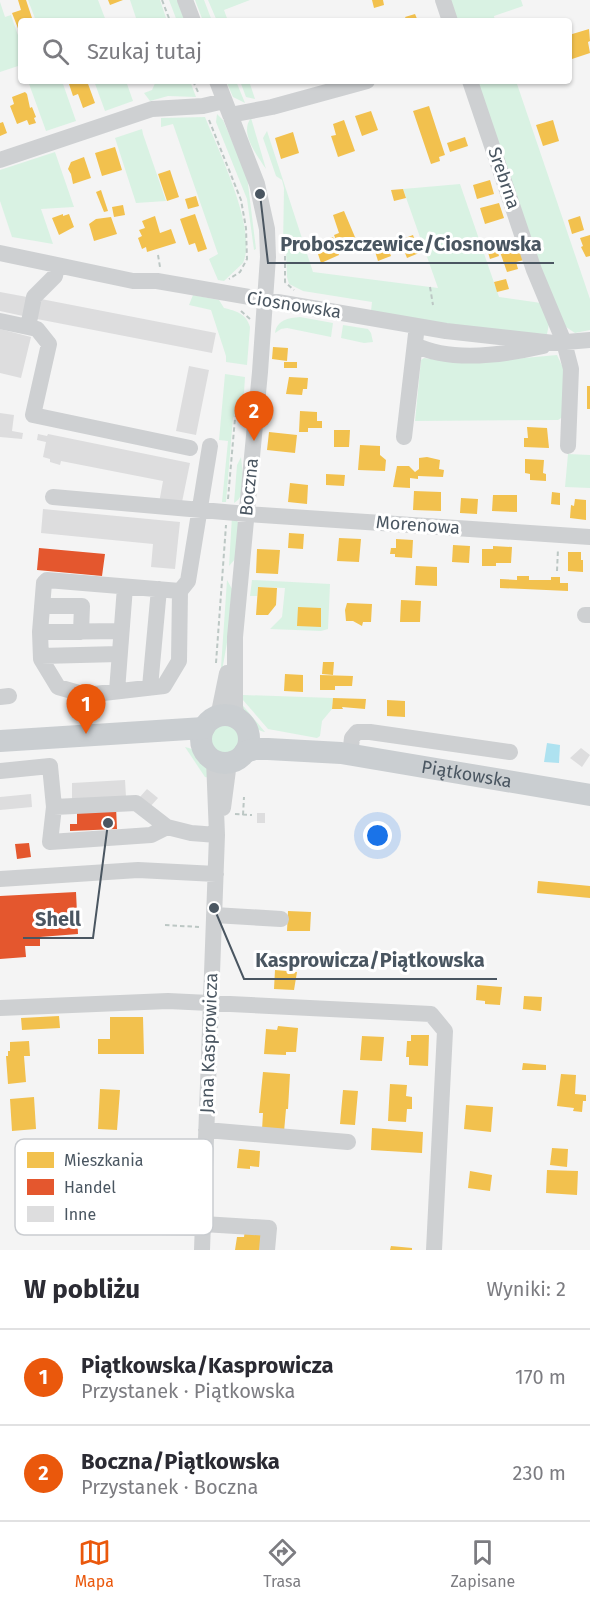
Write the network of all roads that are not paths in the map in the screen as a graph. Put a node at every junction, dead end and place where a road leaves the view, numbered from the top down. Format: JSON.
{"nodes":[{"id":1,"x":185,"y":0,"type":"edge"},
{"id":2,"x":443,"y":0,"type":"edge"},
{"id":3,"x":193,"y":18,"type":"edge"},
{"id":4,"x":449,"y":18,"type":"edge"},
{"id":5,"x":218,"y":84,"type":"edge"},
{"id":6,"x":356,"y":84,"type":"edge"},
{"id":7,"x":471,"y":84,"type":"edge"},
{"id":8,"x":227,"y":108,"type":"junction"},
{"id":9,"x":0,"y":160,"type":"edge"},
{"id":10,"x":0,"y":253,"type":"edge"},
{"id":11,"x":57,"y":266,"type":"junction"},
{"id":12,"x":265,"y":301,"type":"junction"},
{"id":13,"x":0,"y":321,"type":"edge"},
{"id":14,"x":417,"y":326,"type":"junction"},
{"id":15,"x":28,"y":327,"type":"junction"},
{"id":16,"x":590,"y":340,"type":"edge"},
{"id":17,"x":559,"y":343,"type":"junction"},
{"id":18,"x":415,"y":345,"type":"junction"},
{"id":19,"x":404,"y":437,"type":"dead end"},
{"id":20,"x":210,"y":446,"type":"dead end"},
{"id":21,"x":568,"y":446,"type":"dead end"},
{"id":22,"x":189,"y":448,"type":"dead end"},
{"id":23,"x":53,"y":497,"type":"dead end"},
{"id":24,"x":200,"y":510,"type":"junction"},
{"id":25,"x":247,"y":514,"type":"junction"},
{"id":26,"x":590,"y":537,"type":"edge"},
{"id":27,"x":125,"y":586,"type":"junction"},
{"id":28,"x":159,"y":589,"type":"junction"},
{"id":29,"x":180,"y":591,"type":"junction"},
{"id":30,"x":42,"y":606,"type":"junction"},
{"id":31,"x":121,"y":631,"type":"junction"},
{"id":32,"x":40,"y":632,"type":"junction"},
{"id":33,"x":81,"y":632,"type":"junction"},
{"id":34,"x":119,"y":654,"type":"junction"},
{"id":35,"x":41,"y":657,"type":"junction"},
{"id":36,"x":150,"y":687,"type":"junction"},
{"id":37,"x":117,"y":691,"type":"junction"},
{"id":38,"x":225,"y":740,"type":"junction"},
{"id":39,"x":0,"y":741,"type":"edge"},
{"id":40,"x":510,"y":752,"type":"dead end"},
{"id":41,"x":346,"y":754,"type":"junction"},
{"id":42,"x":0,"y":771,"type":"edge"},
{"id":43,"x":590,"y":795,"type":"edge"},
{"id":44,"x":54,"y":807,"type":"junction"},
{"id":45,"x":166,"y":826,"type":"junction"},
{"id":46,"x":218,"y":835,"type":"junction"},
{"id":47,"x":216,"y":874,"type":"junction"},
{"id":48,"x":0,"y":879,"type":"edge"},
{"id":49,"x":281,"y":919,"type":"dead end"},
{"id":50,"x":214,"y":921,"type":"junction"},
{"id":51,"x":210,"y":1004,"type":"junction"},
{"id":52,"x":0,"y":1008,"type":"edge"},
{"id":53,"x":206,"y":1130,"type":"junction"},
{"id":54,"x":206,"y":1139,"type":"edge"},
{"id":55,"x":348,"y":1142,"type":"dead end"},
{"id":56,"x":213,"y":1226,"type":"edge"},
{"id":57,"x":203,"y":1235,"type":"edge"},
{"id":58,"x":202,"y":1250,"type":"edge"},
{"id":59,"x":267,"y":1250,"type":"edge"},
{"id":60,"x":434,"y":1250,"type":"edge"}],
"edges":[{"from":1,"to":3,"type":"street"},
{"from":2,"to":4,"type":"street"},
{"from":5,"to":8,"type":"street","name":"Boczna"},
{"from":6,"to":8,"type":"street"},
{"from":7,"to":17,"type":"street","name":"Srebrna"},
{"from":8,"to":9,"type":"street"},
{"from":8,"to":12,"type":"street","name":"Boczna"},
{"from":10,"to":11,"type":"street","name":"Ciosnowska"},
{"from":11,"to":12,"type":"street","name":"Ciosnowska"},
{"from":11,"to":15,"type":"street"},
{"from":12,"to":14,"type":"street","name":"Ciosnowska"},
{"from":12,"to":25,"type":"street","name":"Boczna"},
{"from":13,"to":15,"type":"street"},
{"from":14,"to":17,"type":"street","name":"Ciosnowska"},
{"from":14,"to":18,"type":"street"},
{"from":15,"to":22,"type":"street"},
{"from":16,"to":17,"type":"street","name":"Ciosnowska"},
{"from":17,"to":18,"type":"street"},
{"from":17,"to":21,"type":"street","name":"Srebrna"},
{"from":18,"to":19,"type":"street"},
{"from":20,"to":24,"type":"street"},
{"from":23,"to":24,"type":"street","name":"Morenowa"},
{"from":24,"to":25,"type":"street","name":"Morenowa"},
{"from":24,"to":29,"type":"street"},
{"from":25,"to":26,"type":"street","name":"Morenowa"},
{"from":25,"to":38,"type":"street","name":"Boczna"},
{"from":27,"to":28,"type":"street"},
{"from":27,"to":30,"type":"street"},
{"from":27,"to":31,"type":"street"},
{"from":28,"to":29,"type":"street"},
{"from":28,"to":36,"type":"street"},
{"from":29,"to":36,"type":"street"},
{"from":30,"to":32,"type":"street"},
{"from":30,"to":33,"type":"street"},
{"from":31,"to":33,"type":"street"},
{"from":31,"to":34,"type":"street"},
{"from":32,"to":33,"type":"street"},
{"from":32,"to":35,"type":"street"},
{"from":34,"to":35,"type":"street"},
{"from":34,"to":37,"type":"street"},
{"from":35,"to":37,"type":"street"},
{"from":36,"to":37,"type":"street"},
{"from":38,"to":39,"type":"main road","name":"Piątkowska"},
{"from":38,"to":41,"type":"main road","name":"Piątkowska"},
{"from":38,"to":46,"type":"street","name":"Jana Kasprowicza"},
{"from":40,"to":41,"type":"street"},
{"from":41,"to":43,"type":"main road","name":"Piątkowska"},
{"from":42,"to":44,"type":"street"},
{"from":44,"to":45,"type":"street"},
{"from":44,"to":45,"type":"street"},
{"from":45,"to":46,"type":"street"},
{"from":46,"to":47,"type":"street","name":"Jana Kasprowicza"},
{"from":47,"to":48,"type":"street"},
{"from":47,"to":50,"type":"street","name":"Jana Kasprowicza"},
{"from":49,"to":50,"type":"street"},
{"from":50,"to":51,"type":"street","name":"Jana Kasprowicza"},
{"from":51,"to":52,"type":"street"},
{"from":51,"to":53,"type":"street","name":"Jana Kasprowicza"},
{"from":51,"to":60,"type":"street"},
{"from":53,"to":54,"type":"street","name":"Jana Kasprowicza"},
{"from":53,"to":55,"type":"street"},
{"from":56,"to":59,"type":"street"},
{"from":57,"to":58,"type":"street","name":"Jana Kasprowicza"}]}
